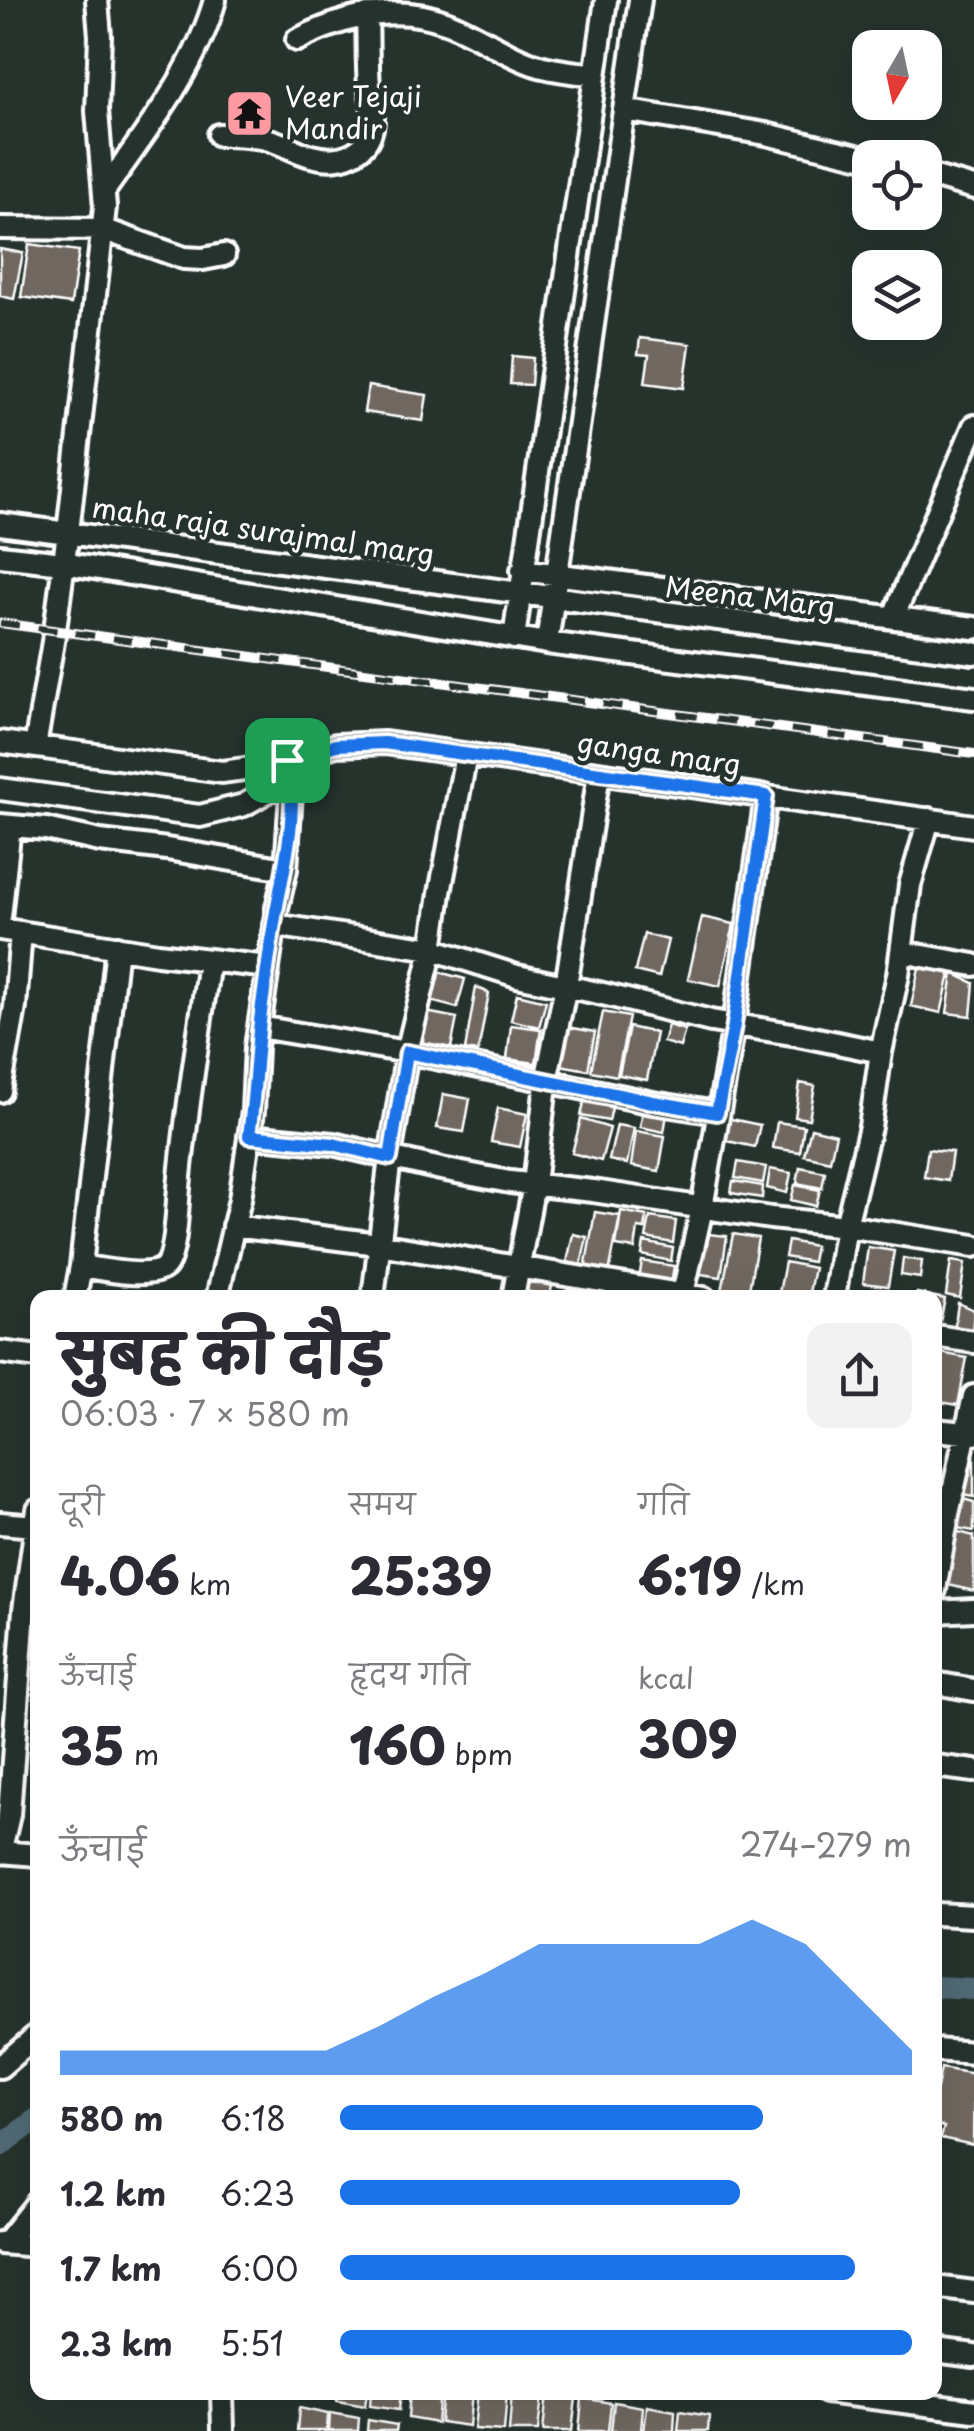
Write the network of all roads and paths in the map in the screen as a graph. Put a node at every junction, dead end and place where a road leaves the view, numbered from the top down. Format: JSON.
{"nodes":[{"id":1,"x":97,"y":0,"type":"edge"},
{"id":2,"x":214,"y":0,"type":"edge"},
{"id":3,"x":606,"y":0,"type":"edge"},
{"id":4,"x":640,"y":0,"type":"edge"},
{"id":5,"x":420,"y":7,"type":"edge"},
{"id":6,"x":367,"y":15,"type":"junction"},
{"id":7,"x":297,"y":40,"type":"dead end"},
{"id":8,"x":595,"y":75,"type":"junction"},
{"id":9,"x":624,"y":110,"type":"junction"},
{"id":10,"x":219,"y":135,"type":"dead end"},
{"id":11,"x":852,"y":155,"type":"edge"},
{"id":12,"x":942,"y":179,"type":"edge"},
{"id":13,"x":974,"y":188,"type":"edge"},
{"id":14,"x":105,"y":190,"type":"junction"},
{"id":15,"x":0,"y":228,"type":"edge"},
{"id":16,"x":102,"y":230,"type":"junction"},
{"id":17,"x":224,"y":255,"type":"dead end"},
{"id":18,"x":974,"y":426,"type":"edge"},
{"id":19,"x":0,"y":524,"type":"edge"},
{"id":20,"x":68,"y":532,"type":"junction"},
{"id":21,"x":0,"y":556,"type":"edge"},
{"id":22,"x":64,"y":563,"type":"junction"},
{"id":23,"x":522,"y":570,"type":"junction"},
{"id":24,"x":555,"y":574,"type":"junction"},
{"id":25,"x":519,"y":594,"type":"junction"},
{"id":26,"x":552,"y":599,"type":"junction"},
{"id":27,"x":893,"y":618,"type":"junction"},
{"id":28,"x":974,"y":628,"type":"edge"},
{"id":29,"x":514,"y":638,"type":"junction"},
{"id":30,"x":547,"y":643,"type":"junction"},
{"id":31,"x":974,"y":654,"type":"edge"},
{"id":32,"x":974,"y":698,"type":"edge"},
{"id":33,"x":0,"y":742,"type":"edge"},
{"id":34,"x":35,"y":747,"type":"junction"},
{"id":35,"x":466,"y":755,"type":"junction"},
{"id":36,"x":289,"y":769,"type":"junction"},
{"id":37,"x":599,"y":773,"type":"junction"},
{"id":38,"x":0,"y":789,"type":"edge"},
{"id":39,"x":766,"y":796,"type":"junction"},
{"id":40,"x":930,"y":819,"type":"junction"},
{"id":41,"x":5,"y":825,"type":"edge"},
{"id":42,"x":974,"y":826,"type":"edge"},
{"id":43,"x":286,"y":869,"type":"junction"},
{"id":44,"x":0,"y":918,"type":"edge"},
{"id":45,"x":274,"y":925,"type":"junction"},
{"id":46,"x":10,"y":931,"type":"edge"},
{"id":47,"x":117,"y":947,"type":"junction"},
{"id":48,"x":432,"y":949,"type":"junction"},
{"id":49,"x":901,"y":952,"type":"junction"},
{"id":50,"x":208,"y":960,"type":"junction"},
{"id":51,"x":974,"y":965,"type":"edge"},
{"id":52,"x":268,"y":967,"type":"junction"},
{"id":53,"x":566,"y":986,"type":"junction"},
{"id":54,"x":734,"y":1025,"type":"junction"},
{"id":55,"x":259,"y":1027,"type":"junction"},
{"id":56,"x":407,"y":1052,"type":"junction"},
{"id":57,"x":881,"y":1052,"type":"junction"},
{"id":58,"x":546,"y":1080,"type":"junction"},
{"id":59,"x":0,"y":1091,"type":"edge"},
{"id":60,"x":717,"y":1113,"type":"junction"},
{"id":61,"x":249,"y":1136,"type":"junction"},
{"id":62,"x":390,"y":1158,"type":"junction"},
{"id":63,"x":534,"y":1184,"type":"junction"},
{"id":64,"x":702,"y":1208,"type":"junction"},
{"id":65,"x":233,"y":1226,"type":"junction"},
{"id":66,"x":846,"y":1226,"type":"junction"},
{"id":67,"x":378,"y":1244,"type":"junction"},
{"id":68,"x":974,"y":1246,"type":"edge"},
{"id":69,"x":81,"y":1266,"type":"junction"},
{"id":70,"x":518,"y":1268,"type":"junction"},
{"id":71,"x":76,"y":1290,"type":"edge"},
{"id":72,"x":219,"y":1290,"type":"edge"},
{"id":73,"x":374,"y":1290,"type":"edge"},
{"id":74,"x":514,"y":1290,"type":"edge"},
{"id":75,"x":647,"y":1290,"type":"edge"},
{"id":76,"x":683,"y":1290,"type":"edge"},
{"id":77,"x":835,"y":1290,"type":"edge"},
{"id":78,"x":942,"y":1337,"type":"edge"},
{"id":79,"x":974,"y":1342,"type":"edge"},
{"id":80,"x":0,"y":1352,"type":"edge"},
{"id":81,"x":30,"y":1355,"type":"edge"},
{"id":82,"x":974,"y":1396,"type":"edge"},
{"id":83,"x":942,"y":1431,"type":"edge"},
{"id":84,"x":970,"y":1434,"type":"edge"},
{"id":85,"x":30,"y":1519,"type":"edge"},
{"id":86,"x":0,"y":1522,"type":"edge"},
{"id":87,"x":942,"y":1549,"type":"edge"},
{"id":88,"x":974,"y":1610,"type":"edge"},
{"id":89,"x":942,"y":1612,"type":"edge"},
{"id":90,"x":30,"y":1635,"type":"edge"},
{"id":91,"x":942,"y":1685,"type":"edge"},
{"id":92,"x":974,"y":1690,"type":"edge"},
{"id":93,"x":942,"y":1767,"type":"edge"},
{"id":94,"x":974,"y":1771,"type":"edge"},
{"id":95,"x":0,"y":1853,"type":"edge"},
{"id":96,"x":30,"y":1855,"type":"edge"},
{"id":97,"x":942,"y":1914,"type":"edge"},
{"id":98,"x":974,"y":1916,"type":"edge"},
{"id":99,"x":30,"y":2041,"type":"edge"},
{"id":100,"x":942,"y":2051,"type":"edge"},
{"id":101,"x":974,"y":2054,"type":"edge"},
{"id":102,"x":0,"y":2067,"type":"edge"},
{"id":103,"x":30,"y":2211,"type":"edge"},
{"id":104,"x":2,"y":2243,"type":"edge"},
{"id":105,"x":30,"y":2245,"type":"edge"},
{"id":106,"x":942,"y":2288,"type":"edge"},
{"id":107,"x":974,"y":2292,"type":"edge"},
{"id":108,"x":942,"y":2352,"type":"edge"},
{"id":109,"x":974,"y":2356,"type":"edge"},
{"id":110,"x":222,"y":2400,"type":"edge"},
{"id":111,"x":888,"y":2400,"type":"edge"},
{"id":112,"x":974,"y":2411,"type":"edge"},
{"id":113,"x":223,"y":2431,"type":"edge"}],
"edges":[{"from":1,"to":14,"type":"street"},
{"from":2,"to":14,"type":"street"},
{"from":3,"to":8,"type":"street"},
{"from":4,"to":9,"type":"street"},
{"from":5,"to":6,"type":"street"},
{"from":5,"to":8,"type":"street"},
{"from":6,"to":7,"type":"street"},
{"from":6,"to":10,"type":"street"},
{"from":8,"to":23,"type":"street"},
{"from":9,"to":11,"type":"street"},
{"from":9,"to":24,"type":"street"},
{"from":12,"to":13,"type":"street"},
{"from":14,"to":16,"type":"street"},
{"from":15,"to":16,"type":"street"},
{"from":16,"to":17,"type":"street"},
{"from":16,"to":20,"type":"street"},
{"from":18,"to":27,"type":"street"},
{"from":19,"to":20,"type":"street","name":"maha raja surajmal marg"},
{"from":20,"to":22,"type":"street"},
{"from":20,"to":25,"type":"street","name":"maha raja surajmal marg"},
{"from":21,"to":22,"type":"street"},
{"from":22,"to":29,"type":"street"},
{"from":22,"to":34,"type":"street"},
{"from":23,"to":24,"type":"street"},
{"from":23,"to":25,"type":"street"},
{"from":24,"to":26,"type":"street"},
{"from":24,"to":27,"type":"street"},
{"from":25,"to":26,"type":"street","name":"Meena Marg"},
{"from":25,"to":29,"type":"street"},
{"from":26,"to":30,"type":"street"},
{"from":26,"to":31,"type":"street","name":"Meena Marg"},
{"from":27,"to":28,"type":"street"},
{"from":29,"to":30,"type":"street"},
{"from":30,"to":32,"type":"street"},
{"from":33,"to":34,"type":"street","name":"ganga marg"},
{"from":34,"to":36,"type":"street","name":"ganga marg"},
{"from":35,"to":36,"type":"street","name":"ganga marg"},
{"from":35,"to":37,"type":"street","name":"ganga marg"},
{"from":35,"to":48,"type":"street"},
{"from":36,"to":38,"type":"street","name":"ganga marg"},
{"from":36,"to":43,"type":"street"},
{"from":37,"to":39,"type":"street","name":"ganga marg"},
{"from":37,"to":53,"type":"street"},
{"from":39,"to":40,"type":"street","name":"ganga marg"},
{"from":39,"to":54,"type":"street"},
{"from":40,"to":42,"type":"street","name":"ganga marg"},
{"from":40,"to":49,"type":"street"},
{"from":41,"to":43,"type":"street"},
{"from":41,"to":44,"type":"street"},
{"from":43,"to":45,"type":"street"},
{"from":45,"to":48,"type":"street"},
{"from":45,"to":52,"type":"street"},
{"from":46,"to":47,"type":"street"},
{"from":46,"to":59,"type":"street"},
{"from":47,"to":50,"type":"street"},
{"from":47,"to":69,"type":"street"},
{"from":48,"to":53,"type":"street"},
{"from":48,"to":56,"type":"street"},
{"from":49,"to":51,"type":"street"},
{"from":49,"to":57,"type":"street"},
{"from":50,"to":52,"type":"street"},
{"from":50,"to":69,"type":"street"},
{"from":52,"to":55,"type":"street"},
{"from":53,"to":54,"type":"street"},
{"from":53,"to":58,"type":"street"},
{"from":54,"to":57,"type":"street"},
{"from":54,"to":60,"type":"street"},
{"from":55,"to":56,"type":"street"},
{"from":55,"to":61,"type":"street"},
{"from":56,"to":58,"type":"street"},
{"from":56,"to":62,"type":"street"},
{"from":57,"to":66,"type":"street"},
{"from":58,"to":60,"type":"street"},
{"from":58,"to":63,"type":"street"},
{"from":60,"to":64,"type":"street"},
{"from":61,"to":62,"type":"street"},
{"from":61,"to":65,"type":"street"},
{"from":62,"to":63,"type":"street"},
{"from":62,"to":67,"type":"street"},
{"from":63,"to":64,"type":"street"},
{"from":63,"to":70,"type":"street"},
{"from":64,"to":66,"type":"street"},
{"from":64,"to":76,"type":"street"},
{"from":65,"to":67,"type":"street"},
{"from":65,"to":72,"type":"street"},
{"from":66,"to":68,"type":"street"},
{"from":66,"to":77,"type":"street"},
{"from":67,"to":70,"type":"street"},
{"from":67,"to":73,"type":"street"},
{"from":69,"to":71,"type":"street"},
{"from":70,"to":74,"type":"street"},
{"from":70,"to":75,"type":"street"},
{"from":78,"to":79,"type":"street"},
{"from":80,"to":81,"type":"street"},
{"from":82,"to":84,"type":"street"},
{"from":83,"to":84,"type":"street"},
{"from":84,"to":87,"type":"street"},
{"from":85,"to":86,"type":"street"},
{"from":88,"to":89,"type":"street"},
{"from":90,"to":95,"type":"street"},
{"from":91,"to":92,"type":"street"},
{"from":93,"to":94,"type":"street"},
{"from":95,"to":96,"type":"street"},
{"from":97,"to":98,"type":"street"},
{"from":99,"to":102,"type":"street"},
{"from":100,"to":101,"type":"street"},
{"from":103,"to":104,"type":"street"},
{"from":104,"to":105,"type":"street"},
{"from":106,"to":107,"type":"street"},
{"from":108,"to":109,"type":"street"},
{"from":110,"to":113,"type":"street"},
{"from":111,"to":112,"type":"street"}]}
